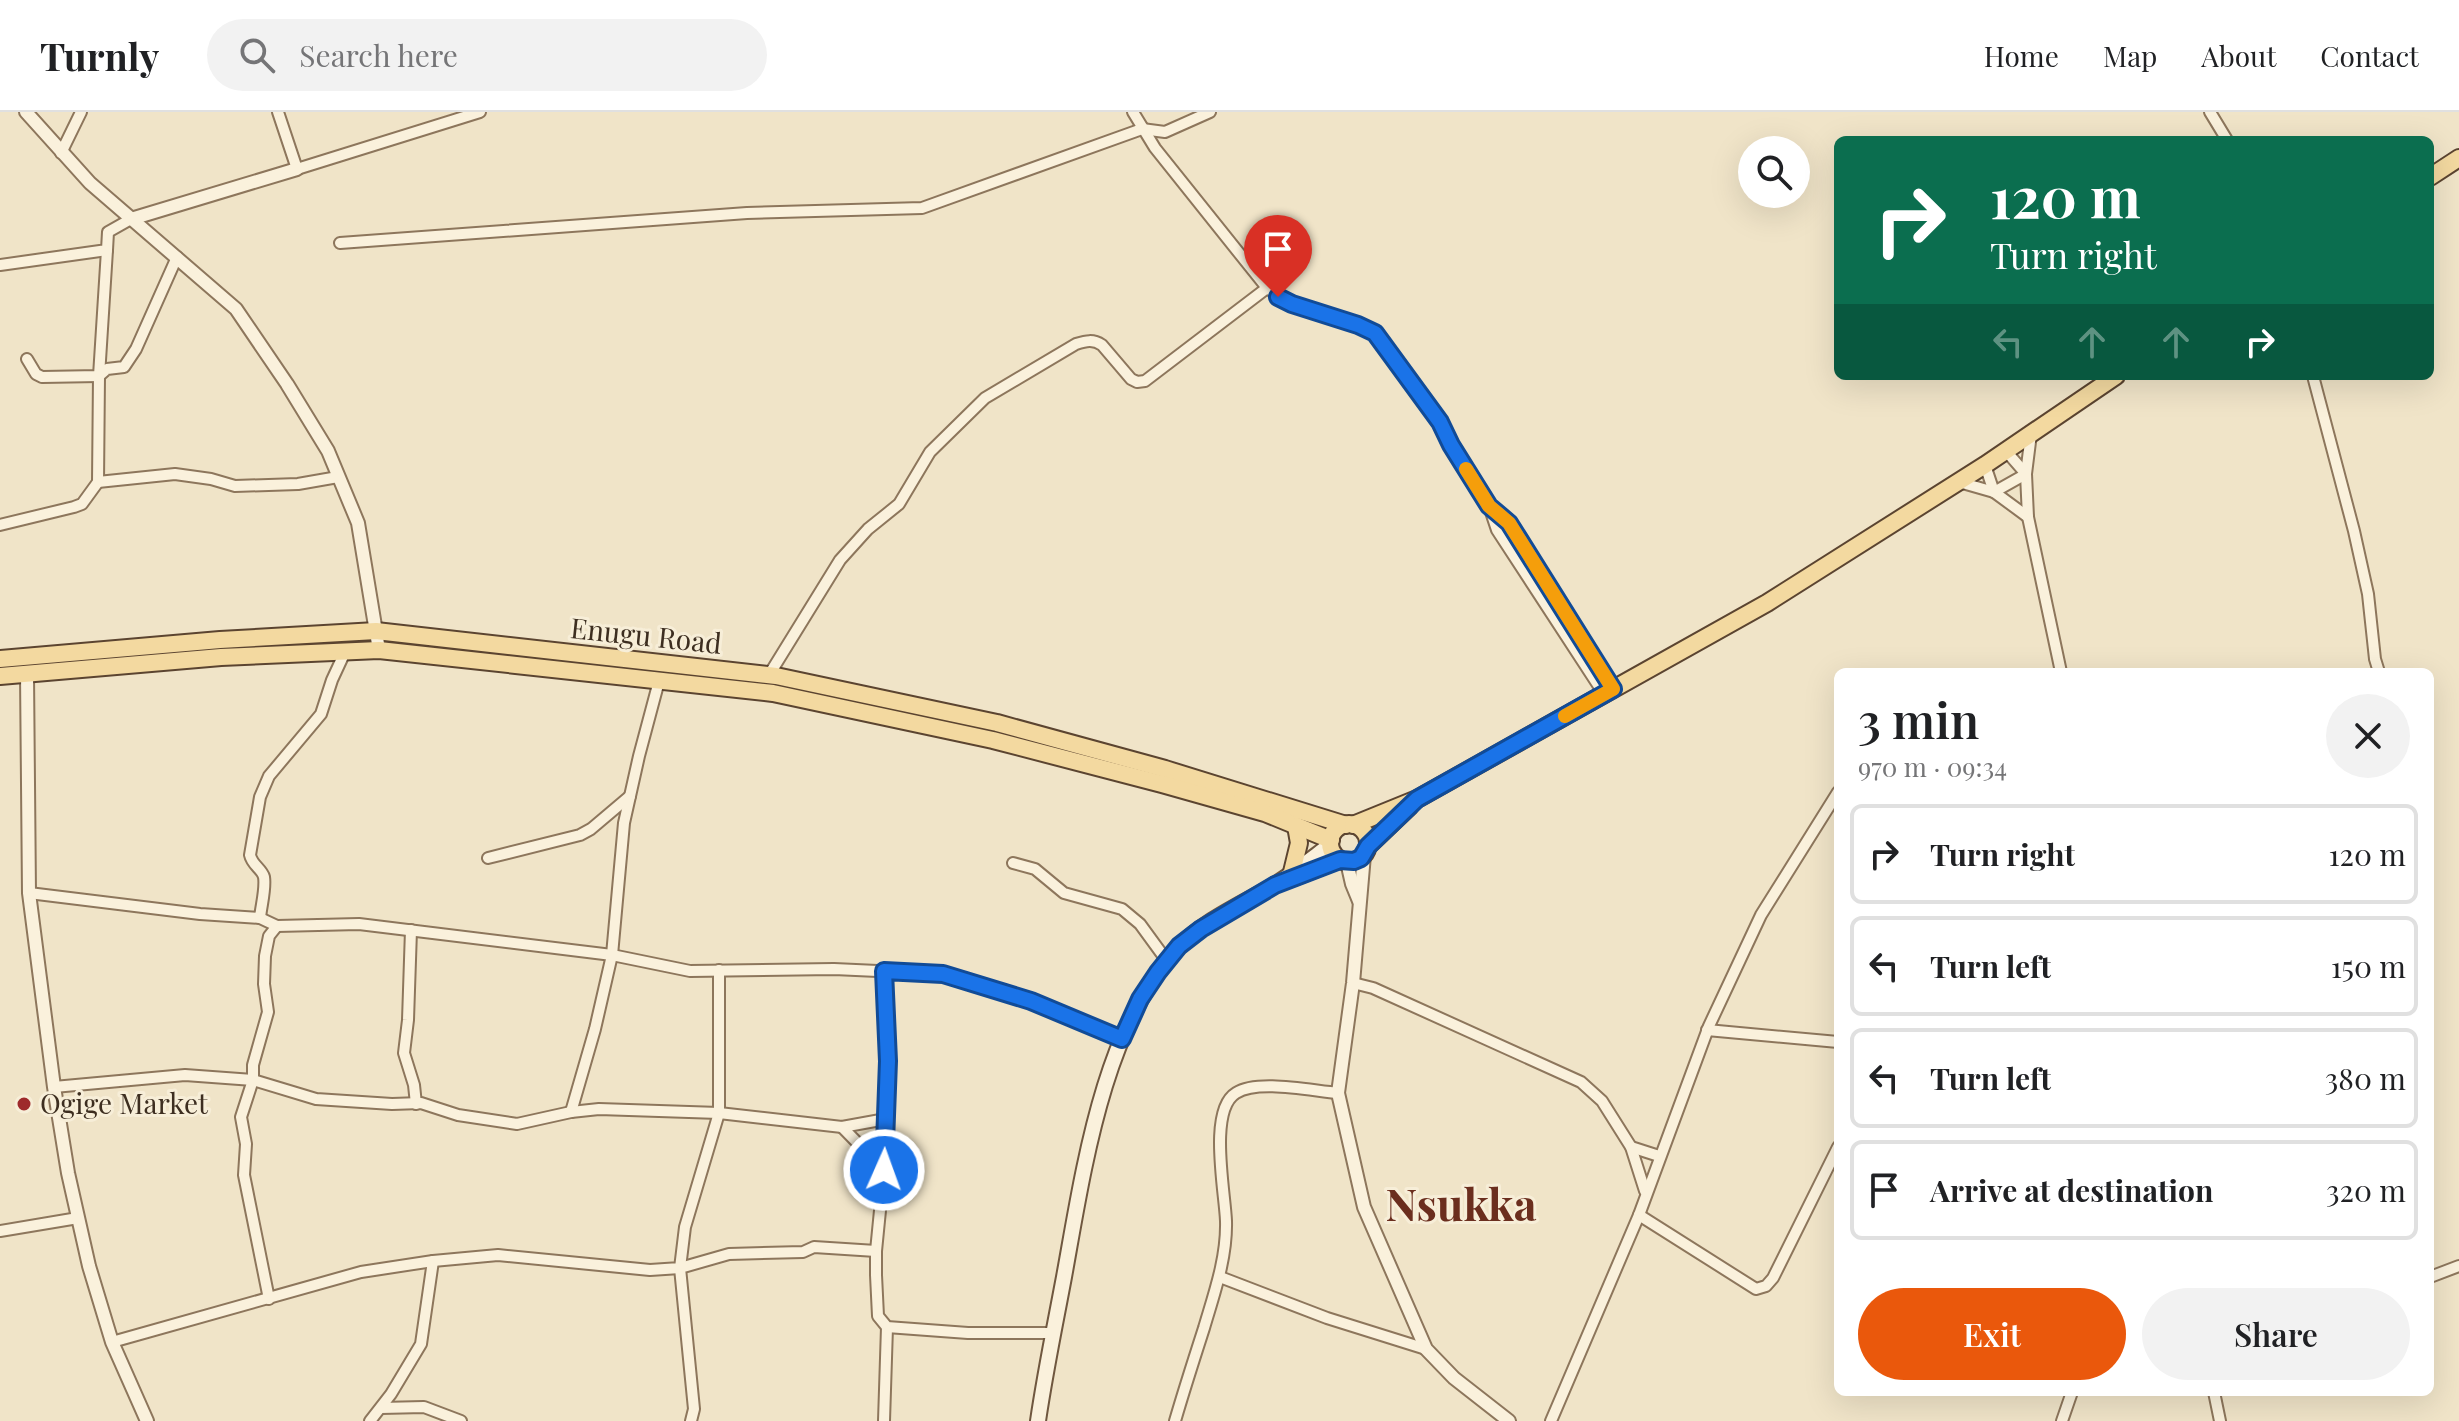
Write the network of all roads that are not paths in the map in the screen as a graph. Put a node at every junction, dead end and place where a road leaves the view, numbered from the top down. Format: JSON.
{"nodes":[{"id":1,"x":26,"y":112,"type":"edge"},
{"id":2,"x":81,"y":112,"type":"edge"},
{"id":3,"x":278,"y":112,"type":"edge"},
{"id":4,"x":439,"y":112,"type":"edge"},
{"id":5,"x":480,"y":112,"type":"edge"},
{"id":6,"x":1133,"y":112,"type":"edge"},
{"id":7,"x":1210,"y":112,"type":"edge"},
{"id":8,"x":2210,"y":112,"type":"edge"},
{"id":9,"x":438,"y":125,"type":"junction"},
{"id":10,"x":1142,"y":129,"type":"junction"},
{"id":11,"x":1165,"y":132,"type":"junction"},
{"id":12,"x":2225,"y":136,"type":"edge"},
{"id":13,"x":1155,"y":148,"type":"junction"},
{"id":14,"x":61,"y":153,"type":"junction"},
{"id":15,"x":2459,"y":158,"type":"edge"},
{"id":16,"x":297,"y":169,"type":"junction"},
{"id":17,"x":2434,"y":174,"type":"edge"},
{"id":18,"x":131,"y":219,"type":"junction"},
{"id":19,"x":340,"y":243,"type":"dead end"},
{"id":20,"x":107,"y":250,"type":"junction"},
{"id":21,"x":177,"y":257,"type":"junction"},
{"id":22,"x":0,"y":265,"type":"edge"},
{"id":23,"x":1267,"y":288,"type":"junction"},
{"id":24,"x":27,"y":359,"type":"dead end"},
{"id":25,"x":99,"y":376,"type":"junction"},
{"id":26,"x":2110,"y":380,"type":"edge"},
{"id":27,"x":2314,"y":380,"type":"edge"},
{"id":28,"x":2031,"y":434,"type":"junction"},
{"id":29,"x":2006,"y":451,"type":"junction"},
{"id":30,"x":1985,"y":465,"type":"junction"},
{"id":31,"x":2026,"y":474,"type":"junction"},
{"id":32,"x":338,"y":477,"type":"junction"},
{"id":33,"x":98,"y":482,"type":"junction"},
{"id":34,"x":1959,"y":482,"type":"junction"},
{"id":35,"x":1994,"y":492,"type":"junction"},
{"id":36,"x":2028,"y":517,"type":"junction"},
{"id":37,"x":0,"y":525,"type":"edge"},
{"id":38,"x":376,"y":631,"type":"junction"},
{"id":39,"x":379,"y":650,"type":"junction"},
{"id":40,"x":345,"y":652,"type":"junction"},
{"id":41,"x":0,"y":659,"type":"edge"},
{"id":42,"x":2060,"y":668,"type":"edge"},
{"id":43,"x":2378,"y":668,"type":"edge"},
{"id":44,"x":27,"y":674,"type":"junction"},
{"id":45,"x":769,"y":675,"type":"junction"},
{"id":46,"x":0,"y":676,"type":"edge"},
{"id":47,"x":659,"y":681,"type":"junction"},
{"id":48,"x":1609,"y":691,"type":"junction"},
{"id":49,"x":630,"y":796,"type":"junction"},
{"id":50,"x":1834,"y":798,"type":"edge"},
{"id":51,"x":1417,"y":799,"type":"junction"},
{"id":52,"x":1349,"y":825,"type":"junction"},
{"id":53,"x":1296,"y":826,"type":"junction"},
{"id":54,"x":1330,"y":842,"type":"junction"},
{"id":55,"x":1366,"y":850,"type":"junction"},
{"id":56,"x":488,"y":858,"type":"dead end"},
{"id":57,"x":1344,"y":861,"type":"junction"},
{"id":58,"x":1013,"y":863,"type":"dead end"},
{"id":59,"x":1292,"y":872,"type":"junction"},
{"id":60,"x":1275,"y":885,"type":"junction"},
{"id":61,"x":29,"y":893,"type":"junction"},
{"id":62,"x":1359,"y":902,"type":"junction"},
{"id":63,"x":260,"y":918,"type":"junction"},
{"id":64,"x":277,"y":926,"type":"junction"},
{"id":65,"x":411,"y":930,"type":"junction"},
{"id":66,"x":612,"y":955,"type":"junction"},
{"id":67,"x":1167,"y":961,"type":"junction"},
{"id":68,"x":719,"y":970,"type":"junction"},
{"id":69,"x":884,"y":971,"type":"junction"},
{"id":70,"x":1353,"y":983,"type":"junction"},
{"id":71,"x":1707,"y":1030,"type":"junction"},
{"id":72,"x":1122,"y":1039,"type":"junction"},
{"id":73,"x":1834,"y":1042,"type":"edge"},
{"id":74,"x":253,"y":1080,"type":"junction"},
{"id":75,"x":54,"y":1087,"type":"junction"},
{"id":76,"x":1338,"y":1093,"type":"junction"},
{"id":77,"x":416,"y":1104,"type":"junction"},
{"id":78,"x":571,"y":1112,"type":"junction"},
{"id":79,"x":719,"y":1113,"type":"junction"},
{"id":80,"x":886,"y":1119,"type":"junction"},
{"id":81,"x":842,"y":1127,"type":"junction"},
{"id":82,"x":1631,"y":1147,"type":"junction"},
{"id":83,"x":1834,"y":1155,"type":"edge"},
{"id":84,"x":1659,"y":1156,"type":"junction"},
{"id":85,"x":884,"y":1170,"type":"junction"},
{"id":86,"x":1645,"y":1193,"type":"junction"},
{"id":87,"x":1639,"y":1215,"type":"junction"},
{"id":88,"x":78,"y":1218,"type":"junction"},
{"id":89,"x":0,"y":1231,"type":"edge"},
{"id":90,"x":876,"y":1251,"type":"junction"},
{"id":91,"x":433,"y":1261,"type":"junction"},
{"id":92,"x":2459,"y":1266,"type":"edge"},
{"id":93,"x":680,"y":1268,"type":"junction"},
{"id":94,"x":2434,"y":1275,"type":"edge"},
{"id":95,"x":1220,"y":1277,"type":"junction"},
{"id":96,"x":269,"y":1299,"type":"junction"},
{"id":97,"x":887,"y":1327,"type":"junction"},
{"id":98,"x":1054,"y":1333,"type":"junction"},
{"id":99,"x":112,"y":1342,"type":"junction"},
{"id":100,"x":1426,"y":1349,"type":"junction"},
{"id":101,"x":2071,"y":1396,"type":"edge"},
{"id":102,"x":2215,"y":1396,"type":"edge"},
{"id":103,"x":381,"y":1408,"type":"junction"},
{"id":104,"x":147,"y":1421,"type":"edge"},
{"id":105,"x":370,"y":1421,"type":"edge"},
{"id":106,"x":461,"y":1421,"type":"edge"},
{"id":107,"x":691,"y":1421,"type":"edge"},
{"id":108,"x":884,"y":1421,"type":"edge"},
{"id":109,"x":1038,"y":1421,"type":"edge"},
{"id":110,"x":1175,"y":1421,"type":"edge"},
{"id":111,"x":1509,"y":1421,"type":"edge"},
{"id":112,"x":1551,"y":1421,"type":"edge"},
{"id":113,"x":2062,"y":1421,"type":"edge"},
{"id":114,"x":2220,"y":1421,"type":"edge"}],
"edges":[{"from":1,"to":14,"type":"street"},
{"from":2,"to":14,"type":"street"},
{"from":3,"to":16,"type":"street"},
{"from":4,"to":9,"type":"street"},
{"from":5,"to":9,"type":"street"},
{"from":6,"to":10,"type":"street"},
{"from":7,"to":11,"type":"street"},
{"from":8,"to":12,"type":"street"},
{"from":9,"to":16,"type":"street"},
{"from":10,"to":11,"type":"street"},
{"from":10,"to":13,"type":"street"},
{"from":10,"to":19,"type":"street"},
{"from":11,"to":13,"type":"street"},
{"from":13,"to":23,"type":"street"},
{"from":14,"to":18,"type":"street"},
{"from":15,"to":17,"type":"main road"},
{"from":16,"to":18,"type":"street"},
{"from":18,"to":20,"type":"street"},
{"from":18,"to":21,"type":"street"},
{"from":20,"to":22,"type":"street"},
{"from":20,"to":25,"type":"street"},
{"from":21,"to":25,"type":"street"},
{"from":21,"to":32,"type":"street"},
{"from":23,"to":45,"type":"street"},
{"from":23,"to":48,"type":"street"},
{"from":24,"to":25,"type":"street"},
{"from":25,"to":33,"type":"street"},
{"from":26,"to":28,"type":"main road"},
{"from":27,"to":43,"type":"street"},
{"from":28,"to":29,"type":"main road"},
{"from":28,"to":31,"type":"street"},
{"from":29,"to":30,"type":"main road"},
{"from":29,"to":31,"type":"street"},
{"from":30,"to":34,"type":"main road"},
{"from":30,"to":35,"type":"street"},
{"from":31,"to":35,"type":"street"},
{"from":31,"to":36,"type":"street"},
{"from":32,"to":33,"type":"street"},
{"from":32,"to":38,"type":"street"},
{"from":33,"to":37,"type":"street"},
{"from":34,"to":35,"type":"street"},
{"from":34,"to":48,"type":"main road"},
{"from":35,"to":36,"type":"street"},
{"from":36,"to":42,"type":"street"},
{"from":38,"to":39,"type":"street"},
{"from":38,"to":41,"type":"main road","name":"Enugu Road"},
{"from":38,"to":45,"type":"main road","name":"Enugu Road"},
{"from":39,"to":40,"type":"main road"},
{"from":39,"to":47,"type":"main road"},
{"from":40,"to":44,"type":"main road"},
{"from":40,"to":63,"type":"street"},
{"from":44,"to":46,"type":"main road"},
{"from":44,"to":61,"type":"street"},
{"from":45,"to":52,"type":"main road","name":"Enugu Road"},
{"from":47,"to":49,"type":"street"},
{"from":47,"to":53,"type":"main road"},
{"from":48,"to":51,"type":"main road"},
{"from":49,"to":56,"type":"street"},
{"from":49,"to":66,"type":"street"},
{"from":50,"to":71,"type":"street"},
{"from":51,"to":52,"type":"main road"},
{"from":51,"to":55,"type":"main road"},
{"from":52,"to":54,"type":"main road"},
{"from":52,"to":55,"type":"main road"},
{"from":53,"to":54,"type":"main road"},
{"from":53,"to":59,"type":"main road"},
{"from":54,"to":57,"type":"main road"},
{"from":54,"to":59,"type":"main road"},
{"from":55,"to":57,"type":"main road"},
{"from":55,"to":62,"type":"street"},
{"from":57,"to":60,"type":"main road"},
{"from":57,"to":62,"type":"street"},
{"from":58,"to":67,"type":"street"},
{"from":59,"to":60,"type":"main road"},
{"from":60,"to":67,"type":"main road"},
{"from":61,"to":63,"type":"street"},
{"from":61,"to":75,"type":"street"},
{"from":62,"to":70,"type":"street"},
{"from":63,"to":64,"type":"street"},
{"from":64,"to":65,"type":"street"},
{"from":64,"to":74,"type":"street"},
{"from":65,"to":66,"type":"street"},
{"from":65,"to":77,"type":"street"},
{"from":66,"to":68,"type":"street"},
{"from":66,"to":78,"type":"street"},
{"from":67,"to":72,"type":"main road"},
{"from":68,"to":69,"type":"street"},
{"from":68,"to":79,"type":"street"},
{"from":69,"to":72,"type":"street"},
{"from":69,"to":80,"type":"street"},
{"from":70,"to":76,"type":"street"},
{"from":70,"to":82,"type":"street"},
{"from":71,"to":73,"type":"street"},
{"from":71,"to":84,"type":"street"},
{"from":72,"to":98,"type":"main road"},
{"from":74,"to":75,"type":"street"},
{"from":74,"to":77,"type":"street"},
{"from":74,"to":96,"type":"street"},
{"from":75,"to":88,"type":"street"},
{"from":76,"to":95,"type":"street"},
{"from":76,"to":100,"type":"street"},
{"from":77,"to":78,"type":"street"},
{"from":78,"to":79,"type":"street"},
{"from":79,"to":81,"type":"street"},
{"from":79,"to":93,"type":"street"},
{"from":80,"to":81,"type":"street"},
{"from":80,"to":85,"type":"street"},
{"from":81,"to":85,"type":"street"},
{"from":82,"to":84,"type":"street"},
{"from":82,"to":86,"type":"street"},
{"from":83,"to":87,"type":"street"},
{"from":84,"to":86,"type":"street"},
{"from":85,"to":90,"type":"street"},
{"from":86,"to":87,"type":"street"},
{"from":87,"to":112,"type":"street"},
{"from":88,"to":89,"type":"street"},
{"from":88,"to":99,"type":"street"},
{"from":90,"to":93,"type":"street"},
{"from":90,"to":97,"type":"street"},
{"from":91,"to":93,"type":"street"},
{"from":91,"to":96,"type":"street"},
{"from":91,"to":103,"type":"street"},
{"from":92,"to":94,"type":"street"},
{"from":93,"to":107,"type":"street"},
{"from":95,"to":100,"type":"street"},
{"from":95,"to":110,"type":"street"},
{"from":96,"to":99,"type":"street"},
{"from":97,"to":98,"type":"street"},
{"from":97,"to":108,"type":"street"},
{"from":98,"to":109,"type":"main road"},
{"from":99,"to":104,"type":"street"},
{"from":100,"to":111,"type":"street"},
{"from":101,"to":113,"type":"street"},
{"from":102,"to":114,"type":"street"},
{"from":103,"to":105,"type":"street"},
{"from":103,"to":106,"type":"street"}]}
